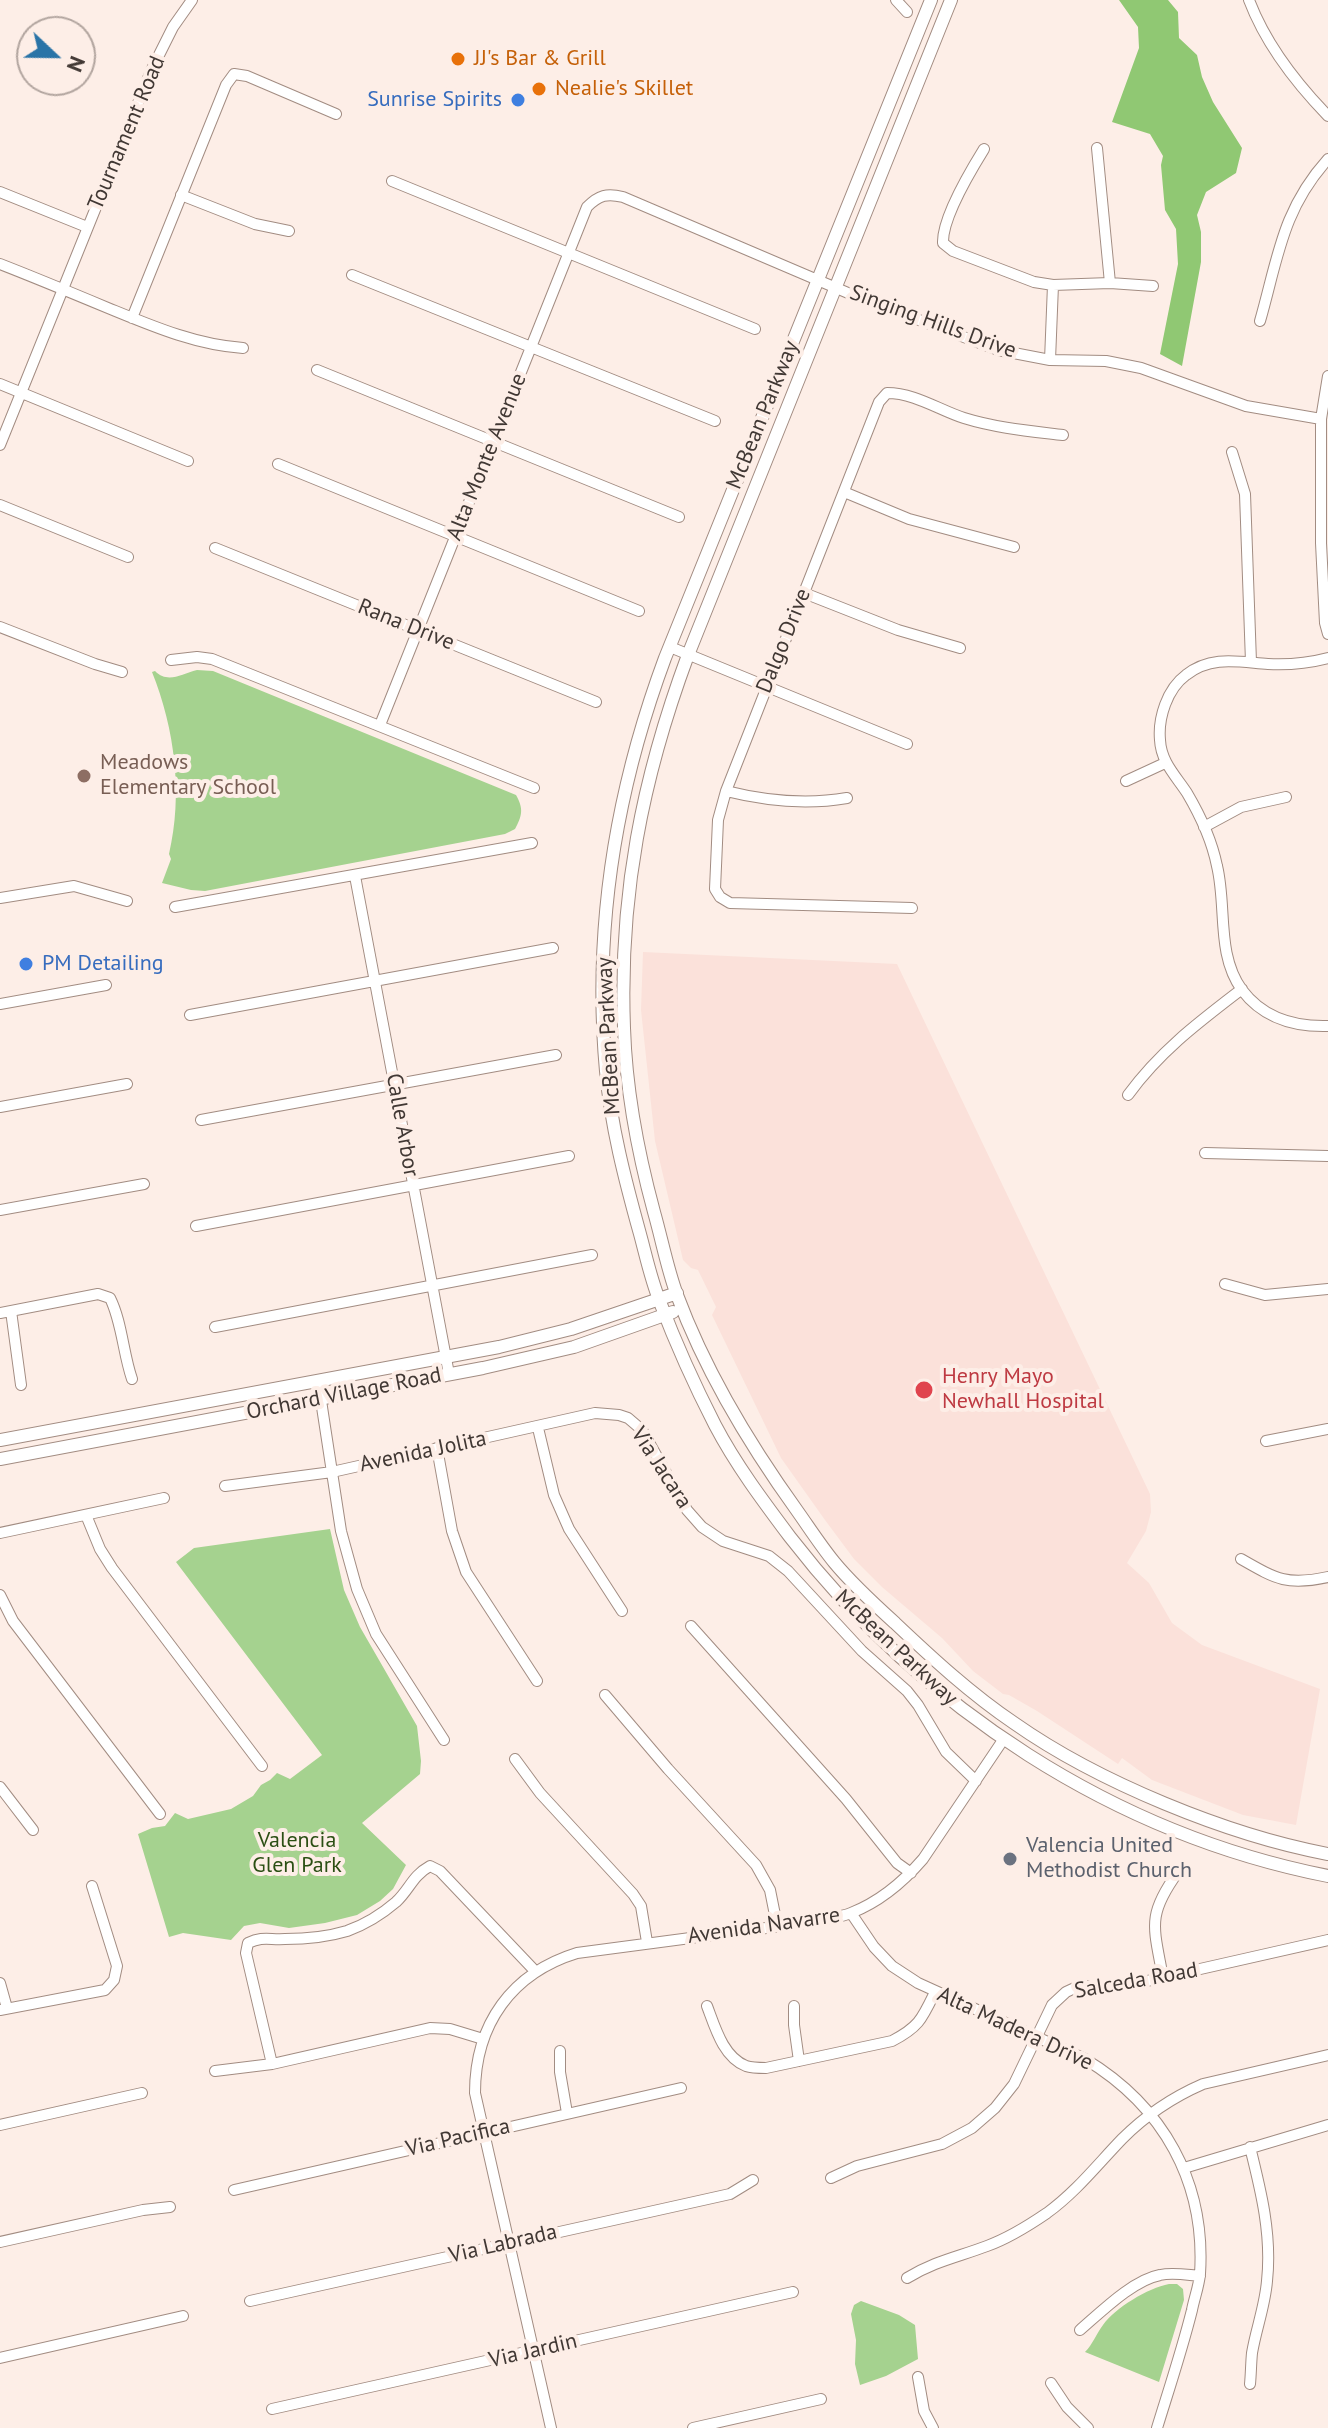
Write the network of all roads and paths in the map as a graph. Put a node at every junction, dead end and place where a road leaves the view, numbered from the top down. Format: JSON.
{"nodes":[{"id":1,"x":192,"y":0,"type":"edge"},
{"id":2,"x":896,"y":0,"type":"edge"},
{"id":3,"x":931,"y":0,"type":"edge"},
{"id":4,"x":951,"y":0,"type":"edge"},
{"id":5,"x":1249,"y":0,"type":"edge"},
{"id":6,"x":907,"y":12,"type":"dead end"},
{"id":7,"x":336,"y":114,"type":"dead end"},
{"id":8,"x":1328,"y":116,"type":"edge"},
{"id":9,"x":1097,"y":148,"type":"dead end"},
{"id":10,"x":984,"y":149,"type":"dead end"},
{"id":11,"x":1328,"y":159,"type":"edge"},
{"id":12,"x":392,"y":181,"type":"dead end"},
{"id":13,"x":0,"y":192,"type":"edge"},
{"id":14,"x":181,"y":195,"type":"junction"},
{"id":15,"x":602,"y":195,"type":"joint"},
{"id":16,"x":87,"y":227,"type":"junction"},
{"id":17,"x":289,"y":231,"type":"dead end"},
{"id":18,"x":569,"y":252,"type":"junction"},
{"id":19,"x":0,"y":264,"type":"edge"},
{"id":20,"x":352,"y":275,"type":"dead end"},
{"id":21,"x":818,"y":278,"type":"junction"},
{"id":22,"x":1110,"y":283,"type":"junction"},
{"id":23,"x":1053,"y":285,"type":"junction"},
{"id":24,"x":835,"y":286,"type":"junction"},
{"id":25,"x":1153,"y":286,"type":"dead end"},
{"id":26,"x":62,"y":289,"type":"junction"},
{"id":27,"x":132,"y":318,"type":"junction"},
{"id":28,"x":1260,"y":321,"type":"dead end"},
{"id":29,"x":755,"y":329,"type":"dead end"},
{"id":30,"x":243,"y":348,"type":"dead end"},
{"id":31,"x":531,"y":348,"type":"junction"},
{"id":32,"x":1050,"y":360,"type":"junction"},
{"id":33,"x":317,"y":370,"type":"dead end"},
{"id":34,"x":1328,"y":376,"type":"edge"},
{"id":35,"x":0,"y":384,"type":"edge"},
{"id":36,"x":21,"y":393,"type":"junction"},
{"id":37,"x":1321,"y":419,"type":"junction"},
{"id":38,"x":715,"y":421,"type":"dead end"},
{"id":39,"x":1063,"y":435,"type":"dead end"},
{"id":40,"x":493,"y":442,"type":"junction"},
{"id":41,"x":0,"y":445,"type":"edge"},
{"id":42,"x":1232,"y":452,"type":"dead end"},
{"id":43,"x":188,"y":461,"type":"dead end"},
{"id":44,"x":278,"y":464,"type":"dead end"},
{"id":45,"x":844,"y":492,"type":"junction"},
{"id":46,"x":0,"y":505,"type":"edge"},
{"id":47,"x":679,"y":517,"type":"dead end"},
{"id":48,"x":455,"y":535,"type":"junction"},
{"id":49,"x":1324,"y":543,"type":"edge"},
{"id":50,"x":1014,"y":547,"type":"dead end"},
{"id":51,"x":215,"y":548,"type":"dead end"},
{"id":52,"x":128,"y":557,"type":"dead end"},
{"id":53,"x":804,"y":593,"type":"junction"},
{"id":54,"x":639,"y":611,"type":"dead end"},
{"id":55,"x":0,"y":627,"type":"edge"},
{"id":56,"x":417,"y":630,"type":"junction"},
{"id":57,"x":1328,"y":634,"type":"edge"},
{"id":58,"x":670,"y":647,"type":"junction"},
{"id":59,"x":960,"y":648,"type":"dead end"},
{"id":60,"x":688,"y":655,"type":"junction"},
{"id":61,"x":1328,"y":658,"type":"edge"},
{"id":62,"x":171,"y":660,"type":"dead end"},
{"id":63,"x":1251,"y":662,"type":"junction"},
{"id":64,"x":122,"y":672,"type":"dead end"},
{"id":65,"x":765,"y":687,"type":"junction"},
{"id":66,"x":596,"y":702,"type":"dead end"},
{"id":67,"x":380,"y":725,"type":"junction"},
{"id":68,"x":907,"y":744,"type":"dead end"},
{"id":69,"x":1165,"y":763,"type":"junction"},
{"id":70,"x":1126,"y":781,"type":"dead end"},
{"id":71,"x":534,"y":788,"type":"dead end"},
{"id":72,"x":726,"y":791,"type":"junction"},
{"id":73,"x":1286,"y":797,"type":"dead end"},
{"id":74,"x":847,"y":798,"type":"dead end"},
{"id":75,"x":1204,"y":827,"type":"junction"},
{"id":76,"x":532,"y":843,"type":"dead end"},
{"id":77,"x":355,"y":876,"type":"junction"},
{"id":78,"x":0,"y":898,"type":"edge"},
{"id":79,"x":127,"y":901,"type":"dead end"},
{"id":80,"x":175,"y":907,"type":"dead end"},
{"id":81,"x":912,"y":908,"type":"dead end"},
{"id":82,"x":553,"y":948,"type":"dead end"},
{"id":83,"x":374,"y":981,"type":"junction"},
{"id":84,"x":106,"y":985,"type":"dead end"},
{"id":85,"x":1242,"y":989,"type":"junction"},
{"id":86,"x":603,"y":1001,"type":"junction"},
{"id":87,"x":0,"y":1004,"type":"edge"},
{"id":88,"x":190,"y":1015,"type":"dead end"},
{"id":89,"x":1328,"y":1026,"type":"edge"},
{"id":90,"x":623,"y":1028,"type":"junction"},
{"id":91,"x":556,"y":1055,"type":"dead end"},
{"id":92,"x":127,"y":1084,"type":"dead end"},
{"id":93,"x":395,"y":1086,"type":"junction"},
{"id":94,"x":1128,"y":1095,"type":"dead end"},
{"id":95,"x":0,"y":1107,"type":"edge"},
{"id":96,"x":201,"y":1120,"type":"dead end"},
{"id":97,"x":1205,"y":1153,"type":"dead end"},
{"id":98,"x":569,"y":1156,"type":"dead end"},
{"id":99,"x":1328,"y":1156,"type":"edge"},
{"id":100,"x":144,"y":1184,"type":"dead end"},
{"id":101,"x":413,"y":1185,"type":"junction"},
{"id":102,"x":0,"y":1210,"type":"edge"},
{"id":103,"x":196,"y":1226,"type":"dead end"},
{"id":104,"x":592,"y":1255,"type":"dead end"},
{"id":105,"x":1225,"y":1284,"type":"dead end"},
{"id":106,"x":431,"y":1285,"type":"junction"},
{"id":107,"x":1328,"y":1289,"type":"edge"},
{"id":108,"x":677,"y":1293,"type":"junction"},
{"id":109,"x":658,"y":1299,"type":"junction"},
{"id":110,"x":683,"y":1307,"type":"junction"},
{"id":111,"x":6,"y":1312,"type":"edge"},
{"id":112,"x":665,"y":1315,"type":"junction"},
{"id":113,"x":215,"y":1327,"type":"dead end"},
{"id":114,"x":446,"y":1357,"type":"junction"},
{"id":115,"x":449,"y":1374,"type":"junction"},
{"id":116,"x":132,"y":1379,"type":"dead end"},
{"id":117,"x":318,"y":1381,"type":"junction"},
{"id":118,"x":21,"y":1385,"type":"dead end"},
{"id":119,"x":321,"y":1398,"type":"junction"},
{"id":120,"x":619,"y":1415,"type":"joint"},
{"id":121,"x":538,"y":1428,"type":"junction"},
{"id":122,"x":1328,"y":1429,"type":"edge"},
{"id":123,"x":0,"y":1440,"type":"edge"},
{"id":124,"x":1266,"y":1441,"type":"dead end"},
{"id":125,"x":437,"y":1448,"type":"junction"},
{"id":126,"x":0,"y":1459,"type":"edge"},
{"id":127,"x":332,"y":1472,"type":"junction"},
{"id":128,"x":225,"y":1486,"type":"dead end"},
{"id":129,"x":164,"y":1498,"type":"dead end"},
{"id":130,"x":86,"y":1515,"type":"junction"},
{"id":131,"x":0,"y":1533,"type":"edge"},
{"id":132,"x":1241,"y":1559,"type":"dead end"},
{"id":133,"x":1328,"y":1577,"type":"edge"},
{"id":134,"x":0,"y":1595,"type":"edge"},
{"id":135,"x":622,"y":1611,"type":"dead end"},
{"id":136,"x":691,"y":1626,"type":"dead end"},
{"id":137,"x":537,"y":1681,"type":"dead end"},
{"id":138,"x":605,"y":1695,"type":"dead end"},
{"id":139,"x":444,"y":1740,"type":"dead end"},
{"id":140,"x":1003,"y":1740,"type":"junction"},
{"id":141,"x":515,"y":1759,"type":"dead end"},
{"id":142,"x":262,"y":1766,"type":"dead end"},
{"id":143,"x":976,"y":1781,"type":"junction"},
{"id":144,"x":0,"y":1787,"type":"edge"},
{"id":145,"x":160,"y":1814,"type":"dead end"},
{"id":146,"x":33,"y":1830,"type":"dead end"},
{"id":147,"x":1328,"y":1854,"type":"edge"},
{"id":148,"x":1178,"y":1872,"type":"dead end"},
{"id":149,"x":911,"y":1873,"type":"junction"},
{"id":150,"x":1328,"y":1876,"type":"edge"},
{"id":151,"x":92,"y":1886,"type":"dead end"},
{"id":152,"x":851,"y":1913,"type":"junction"},
{"id":153,"x":777,"y":1925,"type":"junction"},
{"id":154,"x":1328,"y":1940,"type":"edge"},
{"id":155,"x":647,"y":1942,"type":"junction"},
{"id":156,"x":535,"y":1971,"type":"junction"},
{"id":157,"x":1163,"y":1978,"type":"junction"},
{"id":158,"x":0,"y":1983,"type":"edge"},
{"id":159,"x":935,"y":1992,"type":"junction"},
{"id":160,"x":707,"y":2006,"type":"dead end"},
{"id":161,"x":794,"y":2006,"type":"dead end"},
{"id":162,"x":4,"y":2009,"type":"edge"},
{"id":163,"x":1037,"y":2037,"type":"junction"},
{"id":164,"x":483,"y":2039,"type":"junction"},
{"id":165,"x":560,"y":2051,"type":"dead end"},
{"id":166,"x":1328,"y":2055,"type":"edge"},
{"id":167,"x":799,"y":2061,"type":"junction"},
{"id":168,"x":272,"y":2064,"type":"junction"},
{"id":169,"x":215,"y":2071,"type":"dead end"},
{"id":170,"x":681,"y":2088,"type":"dead end"},
{"id":171,"x":142,"y":2093,"type":"dead end"},
{"id":172,"x":567,"y":2113,"type":"junction"},
{"id":173,"x":1151,"y":2115,"type":"junction"},
{"id":174,"x":0,"y":2125,"type":"edge"},
{"id":175,"x":1328,"y":2125,"type":"edge"},
{"id":176,"x":483,"y":2132,"type":"junction"},
{"id":177,"x":1250,"y":2147,"type":"junction"},
{"id":178,"x":1184,"y":2168,"type":"junction"},
{"id":179,"x":831,"y":2178,"type":"dead end"},
{"id":180,"x":753,"y":2180,"type":"dead end"},
{"id":181,"x":234,"y":2190,"type":"dead end"},
{"id":182,"x":170,"y":2207,"type":"dead end"},
{"id":183,"x":0,"y":2242,"type":"edge"},
{"id":184,"x":509,"y":2243,"type":"junction"},
{"id":185,"x":1200,"y":2276,"type":"junction"},
{"id":186,"x":907,"y":2278,"type":"dead end"},
{"id":187,"x":793,"y":2292,"type":"dead end"},
{"id":188,"x":250,"y":2301,"type":"dead end"},
{"id":189,"x":183,"y":2316,"type":"dead end"},
{"id":190,"x":1080,"y":2330,"type":"dead end"},
{"id":191,"x":534,"y":2351,"type":"junction"},
{"id":192,"x":0,"y":2358,"type":"edge"},
{"id":193,"x":918,"y":2377,"type":"dead end"},
{"id":194,"x":1051,"y":2383,"type":"dead end"},
{"id":195,"x":1250,"y":2384,"type":"dead end"},
{"id":196,"x":821,"y":2399,"type":"dead end"},
{"id":197,"x":272,"y":2409,"type":"dead end"},
{"id":198,"x":551,"y":2428,"type":"edge"},
{"id":199,"x":693,"y":2428,"type":"edge"},
{"id":200,"x":933,"y":2428,"type":"edge"},
{"id":201,"x":1088,"y":2428,"type":"edge"},
{"id":202,"x":1157,"y":2428,"type":"edge"}],
"edges":[{"from":1,"to":16,"type":"street","name":"Tournament Road"},
{"from":2,"to":6,"type":"street"},
{"from":3,"to":21,"type":"main road","name":"McBean Parkway"},
{"from":4,"to":24,"type":"main road","name":"McBean Parkway"},
{"from":5,"to":8,"type":"street"},
{"from":7,"to":14,"type":"street"},
{"from":9,"to":22,"type":"street"},
{"from":10,"to":23,"type":"street"},
{"from":11,"to":28,"type":"street"},
{"from":12,"to":18,"type":"street"},
{"from":13,"to":16,"type":"street","name":"Tournament Road"},
{"from":14,"to":17,"type":"street"},
{"from":14,"to":27,"type":"street"},
{"from":15,"to":18,"type":"street","name":"Alta Monte Avenue"},
{"from":15,"to":21,"type":"street","name":"Singing Hills Drive"},
{"from":16,"to":26,"type":"street"},
{"from":18,"to":29,"type":"street"},
{"from":18,"to":31,"type":"street","name":"Alta Monte Avenue"},
{"from":19,"to":26,"type":"street"},
{"from":20,"to":31,"type":"street"},
{"from":21,"to":24,"type":"street","name":"Singing Hills Drive"},
{"from":21,"to":58,"type":"main road","name":"McBean Parkway"},
{"from":22,"to":23,"type":"street"},
{"from":22,"to":25,"type":"street"},
{"from":23,"to":32,"type":"street"},
{"from":24,"to":32,"type":"street","name":"Singing Hills Drive"},
{"from":24,"to":60,"type":"main road","name":"McBean Parkway"},
{"from":26,"to":27,"type":"street"},
{"from":26,"to":36,"type":"street"},
{"from":27,"to":30,"type":"street"},
{"from":31,"to":38,"type":"street"},
{"from":31,"to":40,"type":"street","name":"Alta Monte Avenue"},
{"from":32,"to":37,"type":"street","name":"Singing Hills Drive"},
{"from":33,"to":40,"type":"street"},
{"from":34,"to":37,"type":"street"},
{"from":35,"to":36,"type":"street"},
{"from":36,"to":41,"type":"street"},
{"from":36,"to":43,"type":"street"},
{"from":37,"to":49,"type":"street"},
{"from":39,"to":45,"type":"street","name":"Dalgo Drive"},
{"from":40,"to":47,"type":"street"},
{"from":40,"to":48,"type":"street","name":"Alta Monte Avenue"},
{"from":42,"to":63,"type":"street"},
{"from":44,"to":48,"type":"street"},
{"from":45,"to":50,"type":"street"},
{"from":45,"to":53,"type":"street","name":"Dalgo Drive"},
{"from":46,"to":52,"type":"street"},
{"from":48,"to":54,"type":"street"},
{"from":48,"to":56,"type":"street","name":"Alta Monte Avenue"},
{"from":49,"to":57,"type":"street"},
{"from":51,"to":56,"type":"street","name":"Rana Drive"},
{"from":53,"to":59,"type":"street"},
{"from":53,"to":65,"type":"street","name":"Dalgo Drive"},
{"from":55,"to":64,"type":"street"},
{"from":56,"to":66,"type":"street","name":"Rana Drive"},
{"from":56,"to":67,"type":"street","name":"Alta Monte Avenue"},
{"from":58,"to":60,"type":"street"},
{"from":58,"to":86,"type":"main road","name":"McBean Parkway"},
{"from":60,"to":65,"type":"street"},
{"from":60,"to":90,"type":"main road","name":"McBean Parkway"},
{"from":61,"to":63,"type":"street"},
{"from":62,"to":67,"type":"street"},
{"from":63,"to":69,"type":"street"},
{"from":65,"to":68,"type":"street"},
{"from":65,"to":72,"type":"street","name":"Dalgo Drive"},
{"from":67,"to":71,"type":"street"},
{"from":69,"to":70,"type":"street"},
{"from":69,"to":75,"type":"street"},
{"from":72,"to":74,"type":"street"},
{"from":72,"to":81,"type":"street","name":"Dalgo Drive"},
{"from":73,"to":75,"type":"street"},
{"from":75,"to":85,"type":"street"},
{"from":76,"to":77,"type":"street"},
{"from":77,"to":80,"type":"street"},
{"from":77,"to":83,"type":"street","name":"Calle Arbor"},
{"from":78,"to":79,"type":"street"},
{"from":82,"to":83,"type":"street"},
{"from":83,"to":88,"type":"street"},
{"from":83,"to":93,"type":"street","name":"Calle Arbor"},
{"from":84,"to":87,"type":"street"},
{"from":85,"to":89,"type":"street"},
{"from":85,"to":94,"type":"street"},
{"from":86,"to":90,"type":"main road"},
{"from":86,"to":109,"type":"main road","name":"McBean Parkway"},
{"from":90,"to":108,"type":"main road","name":"McBean Parkway"},
{"from":91,"to":93,"type":"street"},
{"from":92,"to":95,"type":"street"},
{"from":93,"to":96,"type":"street"},
{"from":93,"to":101,"type":"street","name":"Calle Arbor"},
{"from":97,"to":99,"type":"street"},
{"from":98,"to":101,"type":"street"},
{"from":100,"to":102,"type":"street"},
{"from":101,"to":103,"type":"street"},
{"from":101,"to":106,"type":"street","name":"Calle Arbor"},
{"from":104,"to":106,"type":"street"},
{"from":105,"to":107,"type":"street"},
{"from":106,"to":113,"type":"street"},
{"from":106,"to":114,"type":"street","name":"Calle Arbor"},
{"from":108,"to":109,"type":"main road","name":"Orchard Village Road"},
{"from":108,"to":110,"type":"main road","name":"McBean Parkway"},
{"from":109,"to":112,"type":"main road","name":"McBean Parkway"},
{"from":109,"to":114,"type":"main road","name":"Orchard Village Road"},
{"from":110,"to":112,"type":"main road","name":"Orchard Village Road"},
{"from":110,"to":147,"type":"main road","name":"McBean Parkway"},
{"from":111,"to":116,"type":"street"},
{"from":111,"to":118,"type":"street"},
{"from":112,"to":115,"type":"main road","name":"Orchard Village Road"},
{"from":112,"to":140,"type":"main road","name":"McBean Parkway"},
{"from":114,"to":115,"type":"street","name":"Calle Arbor"},
{"from":114,"to":117,"type":"main road","name":"Orchard Village Road"},
{"from":115,"to":119,"type":"main road","name":"Orchard Village Road"},
{"from":117,"to":119,"type":"street"},
{"from":117,"to":123,"type":"main road","name":"Orchard Village Road"},
{"from":119,"to":126,"type":"main road","name":"Orchard Village Road"},
{"from":119,"to":127,"type":"street"},
{"from":120,"to":121,"type":"street","name":"Avenida Jolita"},
{"from":120,"to":143,"type":"street","name":"Via Jacara"},
{"from":121,"to":125,"type":"street","name":"Avenida Jolita"},
{"from":121,"to":135,"type":"street"},
{"from":122,"to":124,"type":"street"},
{"from":125,"to":127,"type":"street","name":"Avenida Jolita"},
{"from":125,"to":137,"type":"street"},
{"from":127,"to":128,"type":"street","name":"Avenida Jolita"},
{"from":127,"to":139,"type":"street"},
{"from":129,"to":130,"type":"street"},
{"from":130,"to":131,"type":"street"},
{"from":130,"to":142,"type":"street"},
{"from":132,"to":133,"type":"street"},
{"from":134,"to":145,"type":"street"},
{"from":136,"to":149,"type":"street"},
{"from":138,"to":153,"type":"street"},
{"from":140,"to":143,"type":"street","name":"Avenida Navarre"},
{"from":140,"to":150,"type":"main road","name":"McBean Parkway"},
{"from":141,"to":155,"type":"street"},
{"from":143,"to":149,"type":"street","name":"Avenida Navarre"},
{"from":144,"to":146,"type":"street"},
{"from":148,"to":157,"type":"street"},
{"from":149,"to":152,"type":"street","name":"Avenida Navarre"},
{"from":151,"to":162,"type":"street"},
{"from":152,"to":153,"type":"street","name":"Avenida Navarre"},
{"from":152,"to":159,"type":"street","name":"Alta Madera Drive"},
{"from":153,"to":155,"type":"street","name":"Avenida Navarre"},
{"from":154,"to":157,"type":"street","name":"Salceda Road"},
{"from":155,"to":156,"type":"street","name":"Avenida Navarre"},
{"from":156,"to":164,"type":"street","name":"Avenida Navarre"},
{"from":156,"to":168,"type":"street"},
{"from":157,"to":163,"type":"street","name":"Salceda Road"},
{"from":158,"to":162,"type":"street"},
{"from":159,"to":163,"type":"street","name":"Alta Madera Drive"},
{"from":159,"to":167,"type":"street"},
{"from":160,"to":167,"type":"street"},
{"from":161,"to":167,"type":"street"},
{"from":163,"to":173,"type":"street","name":"Alta Madera Drive"},
{"from":163,"to":179,"type":"street","name":"Salceda Road"},
{"from":164,"to":168,"type":"street"},
{"from":164,"to":176,"type":"street","name":"Avenida Navarre"},
{"from":165,"to":172,"type":"street"},
{"from":166,"to":173,"type":"street"},
{"from":168,"to":169,"type":"street"},
{"from":170,"to":172,"type":"street","name":"Via Pacifica"},
{"from":171,"to":174,"type":"street"},
{"from":172,"to":176,"type":"street","name":"Via Pacifica"},
{"from":173,"to":178,"type":"street","name":"Alta Madera Drive"},
{"from":173,"to":186,"type":"street"},
{"from":175,"to":177,"type":"street"},
{"from":176,"to":181,"type":"street","name":"Via Pacifica"},
{"from":176,"to":184,"type":"street","name":"Avenida Navarre"},
{"from":177,"to":178,"type":"street"},
{"from":177,"to":195,"type":"street"},
{"from":178,"to":185,"type":"street","name":"Alta Madera Drive"},
{"from":180,"to":184,"type":"street","name":"Via Labrada"},
{"from":182,"to":183,"type":"street"},
{"from":184,"to":188,"type":"street","name":"Via Labrada"},
{"from":184,"to":191,"type":"street","name":"Avenida Navarre"},
{"from":185,"to":190,"type":"street"},
{"from":185,"to":202,"type":"street","name":"Alta Madera Drive"},
{"from":187,"to":191,"type":"street","name":"Via Jardin"},
{"from":189,"to":192,"type":"street"},
{"from":191,"to":197,"type":"street","name":"Via Jardin"},
{"from":191,"to":198,"type":"street","name":"Avenida Navarre"},
{"from":193,"to":200,"type":"street"},
{"from":194,"to":201,"type":"street"},
{"from":196,"to":199,"type":"street"}]}
